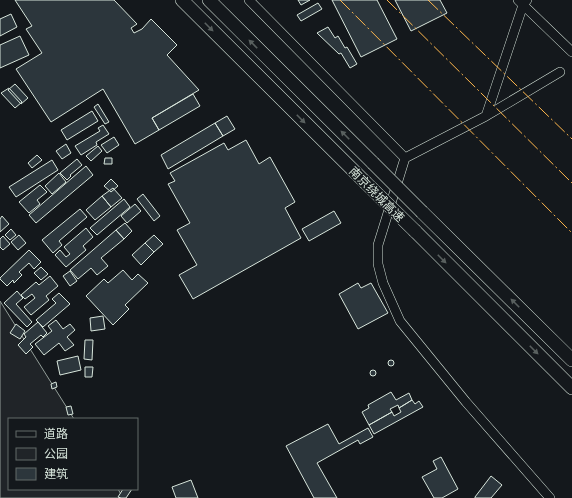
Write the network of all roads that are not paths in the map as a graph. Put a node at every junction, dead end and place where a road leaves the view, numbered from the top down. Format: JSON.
{"nodes":[{"id":1,"x":182,"y":0,"type":"edge"},
{"id":2,"x":209,"y":0,"type":"edge"},
{"id":3,"x":248,"y":0,"type":"edge"},
{"id":4,"x":523,"y":2,"type":"edge"},
{"id":5,"x":572,"y":52,"type":"edge"},
{"id":6,"x":560,"y":72,"type":"dead end"},
{"id":7,"x":486,"y":116,"type":"junction"},
{"id":8,"x":405,"y":158,"type":"junction"},
{"id":9,"x":572,"y":360,"type":"edge"},
{"id":10,"x":572,"y":388,"type":"edge"},
{"id":11,"x":550,"y":498,"type":"edge"}],
"edges":[{"from":1,"to":10,"type":"highway","name":"南京绕城高速","one_way":true,"bridge":true},
{"from":9,"to":2,"type":"highway","name":"南京绕城高速","one_way":true,"bridge":true},
{"from":3,"to":8,"type":"street"},
{"from":4,"to":5,"type":"street"},
{"from":4,"to":7,"type":"street"},
{"from":6,"to":7,"type":"street"},
{"from":7,"to":8,"type":"street"},
{"from":8,"to":11,"type":"street"}]}
